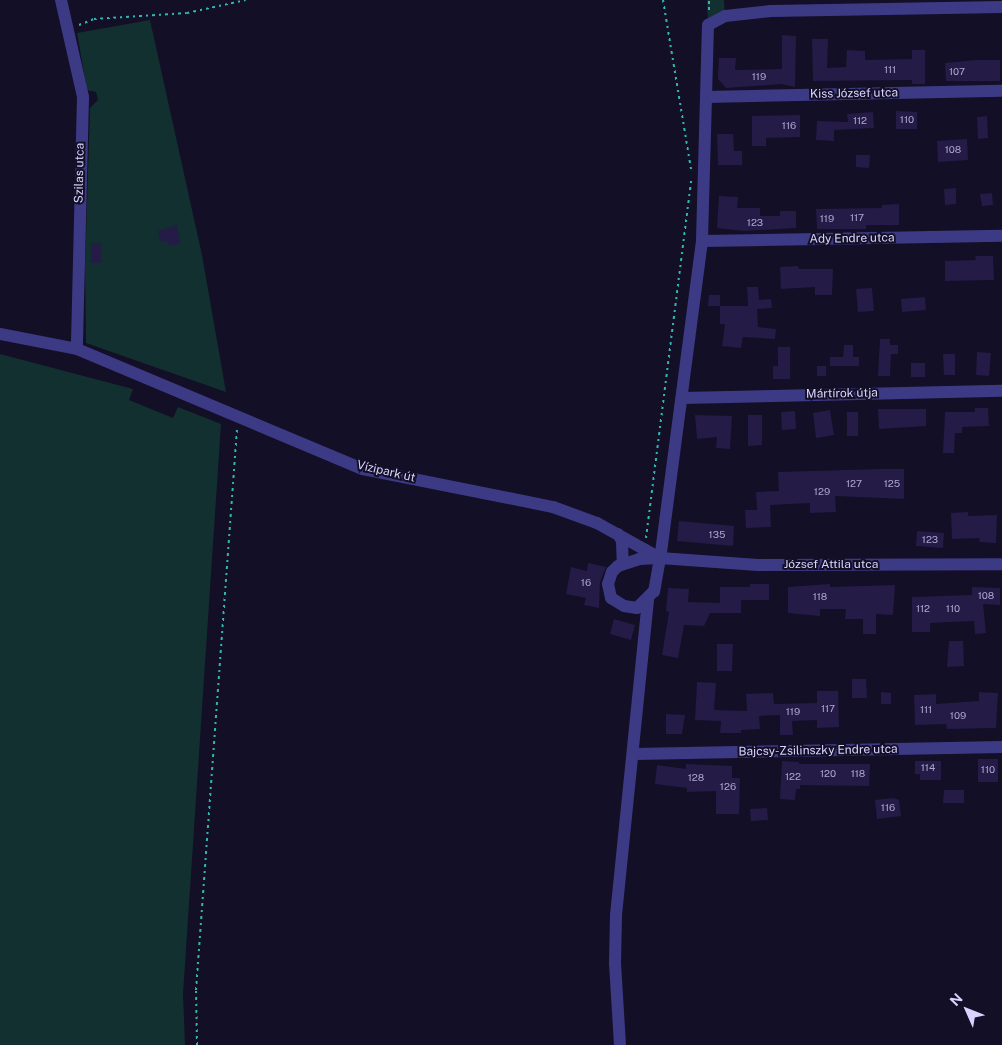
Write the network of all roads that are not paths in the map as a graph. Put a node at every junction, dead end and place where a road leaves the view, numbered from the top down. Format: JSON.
{"nodes":[{"id":1,"x":61,"y":0,"type":"edge"},
{"id":2,"x":1002,"y":7,"type":"edge"},
{"id":3,"x":1002,"y":91,"type":"edge"},
{"id":4,"x":706,"y":97,"type":"junction"},
{"id":5,"x":1002,"y":236,"type":"edge"},
{"id":6,"x":702,"y":241,"type":"junction"},
{"id":7,"x":0,"y":334,"type":"edge"},
{"id":8,"x":77,"y":349,"type":"junction"},
{"id":9,"x":1002,"y":391,"type":"edge"},
{"id":10,"x":682,"y":398,"type":"junction"},
{"id":11,"x":618,"y":534,"type":"junction"},
{"id":12,"x":660,"y":558,"type":"junction"},
{"id":13,"x":623,"y":564,"type":"junction"},
{"id":14,"x":1002,"y":564,"type":"edge"},
{"id":15,"x":648,"y":599,"type":"junction"},
{"id":16,"x":1002,"y":747,"type":"edge"},
{"id":17,"x":634,"y":754,"type":"junction"},
{"id":18,"x":620,"y":1045,"type":"edge"}],
"edges":[{"from":1,"to":8,"type":"street","name":"Szilas utca"},
{"from":2,"to":4,"type":"street"},
{"from":3,"to":4,"type":"street","name":"Kiss József utca"},
{"from":4,"to":6,"type":"street"},
{"from":5,"to":6,"type":"street","name":"Ady Endre utca"},
{"from":6,"to":10,"type":"street"},
{"from":7,"to":8,"type":"street","name":"Vízipark út"},
{"from":8,"to":11,"type":"street","name":"Vízipark út"},
{"from":9,"to":10,"type":"street","name":"Mártírok útja"},
{"from":10,"to":12,"type":"street"},
{"from":11,"to":12,"type":"street","name":"Vízipark út"},
{"from":11,"to":13,"type":"street"},
{"from":12,"to":13,"type":"street"},
{"from":12,"to":14,"type":"street","name":"József Attila utca"},
{"from":12,"to":15,"type":"street"},
{"from":13,"to":15,"type":"street"},
{"from":15,"to":17,"type":"street"},
{"from":16,"to":17,"type":"street","name":"Bajcsy-Zsilinszky Endre utca"},
{"from":17,"to":18,"type":"street"}]}
